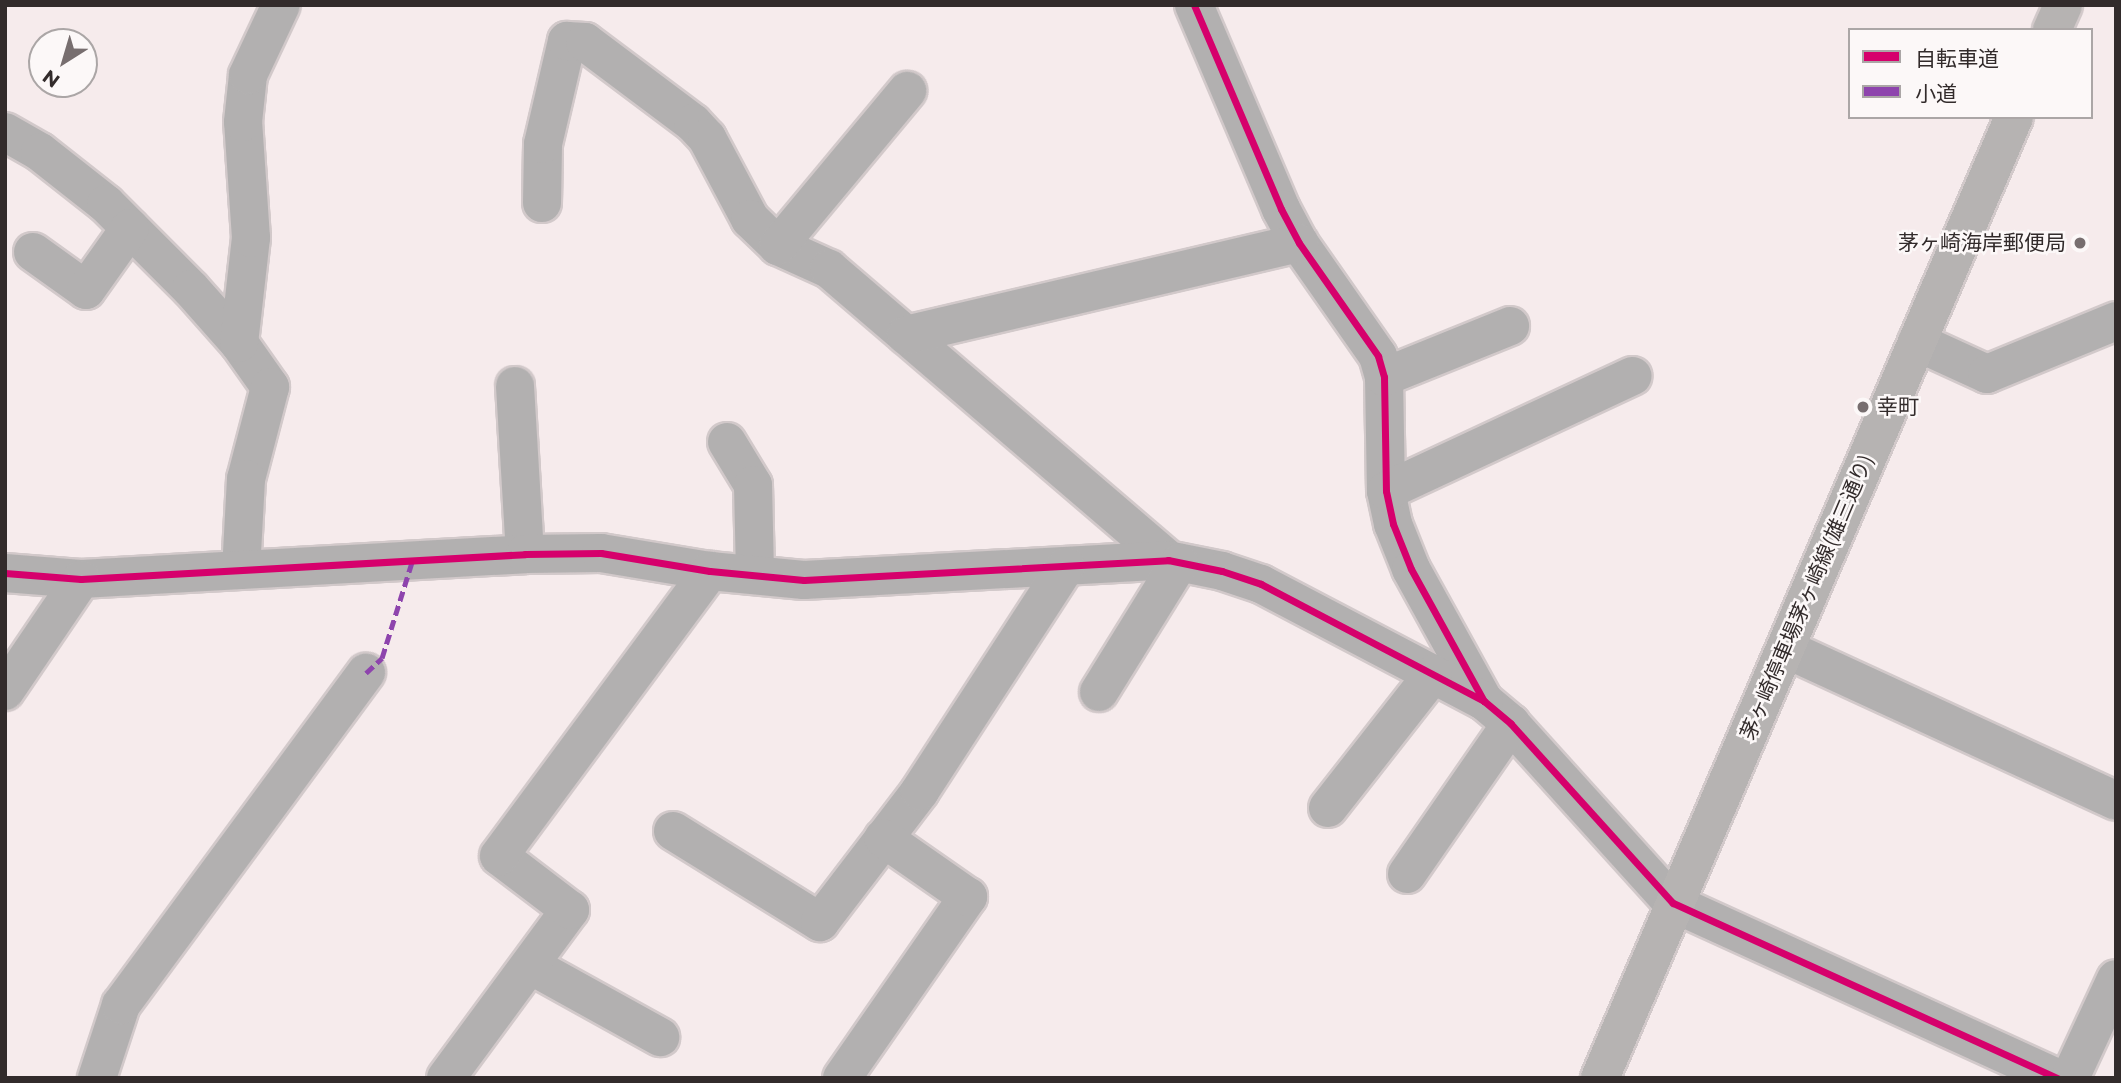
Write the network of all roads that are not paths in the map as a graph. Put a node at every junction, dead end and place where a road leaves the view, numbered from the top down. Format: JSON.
{"nodes":[{"id":1,"x":281,"y":5,"type":"edge"},
{"id":2,"x":1194,"y":5,"type":"edge"},
{"id":3,"x":2063,"y":5,"type":"edge"},
{"id":4,"x":2053,"y":28,"type":"edge"},
{"id":5,"x":906,"y":91,"type":"dead end"},
{"id":6,"x":2013,"y":119,"type":"edge"},
{"id":7,"x":5,"y":132,"type":"edge"},
{"id":8,"x":542,"y":203,"type":"dead end"},
{"id":9,"x":130,"y":228,"type":"junction"},
{"id":10,"x":1300,"y":243,"type":"junction"},
{"id":11,"x":778,"y":246,"type":"junction"},
{"id":12,"x":33,"y":252,"type":"dead end"},
{"id":13,"x":2116,"y":321,"type":"edge"},
{"id":14,"x":1510,"y":326,"type":"dead end"},
{"id":15,"x":906,"y":335,"type":"junction"},
{"id":16,"x":1917,"y":342,"type":"junction"},
{"id":17,"x":239,"y":344,"type":"junction"},
{"id":18,"x":1633,"y":376,"type":"dead end"},
{"id":19,"x":1384,"y":377,"type":"junction"},
{"id":20,"x":514,"y":386,"type":"dead end"},
{"id":21,"x":727,"y":442,"type":"dead end"},
{"id":22,"x":1386,"y":491,"type":"junction"},
{"id":23,"x":525,"y":554,"type":"junction"},
{"id":24,"x":1174,"y":561,"type":"junction"},
{"id":25,"x":1066,"y":566,"type":"junction"},
{"id":26,"x":241,"y":570,"type":"junction"},
{"id":27,"x":710,"y":571,"type":"junction"},
{"id":28,"x":5,"y":573,"type":"edge"},
{"id":29,"x":755,"y":575,"type":"junction"},
{"id":30,"x":81,"y":579,"type":"junction"},
{"id":31,"x":1786,"y":649,"type":"junction"},
{"id":32,"x":366,"y":673,"type":"dead end"},
{"id":33,"x":1433,"y":674,"type":"junction"},
{"id":34,"x":5,"y":691,"type":"edge"},
{"id":35,"x":1099,"y":692,"type":"dead end"},
{"id":36,"x":1497,"y":712,"type":"junction"},
{"id":37,"x":2116,"y":801,"type":"edge"},
{"id":38,"x":1328,"y":808,"type":"dead end"},
{"id":39,"x":673,"y":831,"type":"dead end"},
{"id":40,"x":883,"y":838,"type":"junction"},
{"id":41,"x":1407,"y":874,"type":"dead end"},
{"id":42,"x":1673,"y":903,"type":"junction"},
{"id":43,"x":530,"y":965,"type":"junction"},
{"id":44,"x":2116,"y":979,"type":"edge"},
{"id":45,"x":660,"y":1037,"type":"dead end"},
{"id":46,"x":97,"y":1078,"type":"edge"},
{"id":47,"x":446,"y":1078,"type":"edge"},
{"id":48,"x":842,"y":1078,"type":"edge"},
{"id":49,"x":1600,"y":1078,"type":"edge"},
{"id":50,"x":2057,"y":1078,"type":"edge"},
{"id":51,"x":2070,"y":1078,"type":"edge"}],
"edges":[{"from":1,"to":17,"type":"street"},
{"from":2,"to":10,"type":"street"},
{"from":3,"to":4,"type":"main road"},
{"from":5,"to":11,"type":"street"},
{"from":6,"to":16,"type":"main road","name":"茅ヶ崎停車場茅ヶ崎線(雄三通り)"},
{"from":7,"to":9,"type":"street"},
{"from":8,"to":11,"type":"street"},
{"from":9,"to":12,"type":"street"},
{"from":9,"to":17,"type":"street"},
{"from":10,"to":15,"type":"street"},
{"from":10,"to":19,"type":"street"},
{"from":11,"to":15,"type":"street"},
{"from":13,"to":16,"type":"street"},
{"from":14,"to":19,"type":"street"},
{"from":15,"to":24,"type":"street"},
{"from":16,"to":31,"type":"main road","name":"茅ヶ崎停車場茅ヶ崎線(雄三通り)"},
{"from":17,"to":26,"type":"street"},
{"from":18,"to":22,"type":"street"},
{"from":19,"to":22,"type":"street"},
{"from":20,"to":23,"type":"street"},
{"from":21,"to":29,"type":"street"},
{"from":22,"to":36,"type":"street"},
{"from":23,"to":26,"type":"street"},
{"from":23,"to":27,"type":"street"},
{"from":24,"to":25,"type":"street"},
{"from":24,"to":33,"type":"street"},
{"from":24,"to":35,"type":"street"},
{"from":25,"to":29,"type":"street"},
{"from":25,"to":40,"type":"street"},
{"from":26,"to":30,"type":"street"},
{"from":27,"to":29,"type":"street"},
{"from":27,"to":43,"type":"street"},
{"from":28,"to":30,"type":"street"},
{"from":30,"to":34,"type":"street"},
{"from":31,"to":37,"type":"street"},
{"from":31,"to":42,"type":"main road","name":"茅ヶ崎停車場茅ヶ崎線(雄三通り)"},
{"from":32,"to":46,"type":"street"},
{"from":33,"to":36,"type":"street"},
{"from":33,"to":38,"type":"street"},
{"from":36,"to":41,"type":"street"},
{"from":36,"to":42,"type":"street"},
{"from":39,"to":40,"type":"street"},
{"from":40,"to":48,"type":"street"},
{"from":42,"to":49,"type":"main road","name":"茅ヶ崎停車場茅ヶ崎線(雄三通り)"},
{"from":42,"to":50,"type":"street"},
{"from":43,"to":45,"type":"street"},
{"from":43,"to":47,"type":"street"},
{"from":44,"to":51,"type":"street"}]}
